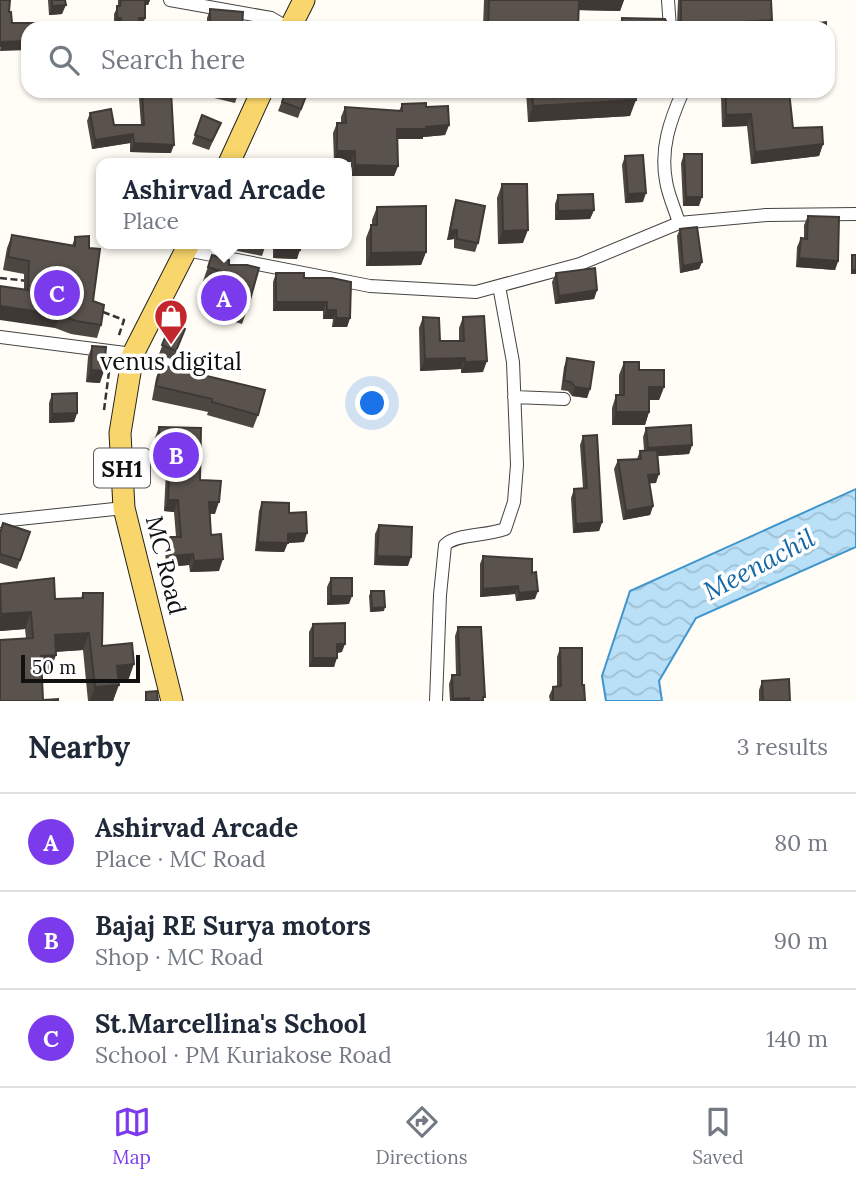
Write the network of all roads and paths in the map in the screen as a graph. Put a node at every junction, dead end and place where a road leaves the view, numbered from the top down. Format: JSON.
{"nodes":[{"id":1,"x":170,"y":0,"type":"edge"},
{"id":2,"x":304,"y":0,"type":"edge"},
{"id":3,"x":668,"y":0,"type":"edge"},
{"id":4,"x":276,"y":21,"type":"edge"},
{"id":5,"x":293,"y":21,"type":"edge"},
{"id":6,"x":670,"y":21,"type":"edge"},
{"id":7,"x":259,"y":98,"type":"edge"},
{"id":8,"x":680,"y":98,"type":"edge"},
{"id":9,"x":231,"y":158,"type":"edge"},
{"id":10,"x":856,"y":214,"type":"edge"},
{"id":11,"x":679,"y":223,"type":"junction"},
{"id":12,"x":186,"y":249,"type":"edge"},
{"id":13,"x":196,"y":249,"type":"edge"},
{"id":14,"x":0,"y":278,"type":"edge"},
{"id":15,"x":37,"y":282,"type":"edge"},
{"id":16,"x":499,"y":286,"type":"junction"},
{"id":17,"x":101,"y":323,"type":"edge"},
{"id":18,"x":0,"y":337,"type":"edge"},
{"id":19,"x":123,"y":353,"type":"junction"},
{"id":20,"x":514,"y":397,"type":"junction"},
{"id":21,"x":564,"y":399,"type":"dead end"},
{"id":22,"x":124,"y":508,"type":"junction"},
{"id":23,"x":0,"y":521,"type":"edge"},
{"id":24,"x":172,"y":701,"type":"edge"},
{"id":25,"x":436,"y":701,"type":"edge"}],
"edges":[{"from":1,"to":4,"type":"street"},
{"from":2,"to":5,"type":"main road"},
{"from":3,"to":6,"type":"street"},
{"from":7,"to":9,"type":"main road"},
{"from":8,"to":11,"type":"street"},
{"from":10,"to":11,"type":"street"},
{"from":11,"to":16,"type":"street"},
{"from":12,"to":19,"type":"main road","name":"MC Road","number":"SH1"},
{"from":13,"to":16,"type":"street"},
{"from":14,"to":15,"type":"path"},
{"from":16,"to":20,"type":"street"},
{"from":17,"to":19,"type":"path"},
{"from":18,"to":19,"type":"street"},
{"from":19,"to":22,"type":"main road","name":"MC Road","number":"SH1"},
{"from":20,"to":21,"type":"street"},
{"from":20,"to":25,"type":"street"},
{"from":22,"to":23,"type":"street"},
{"from":22,"to":24,"type":"main road","name":"MC Road","number":"SH1"}]}
